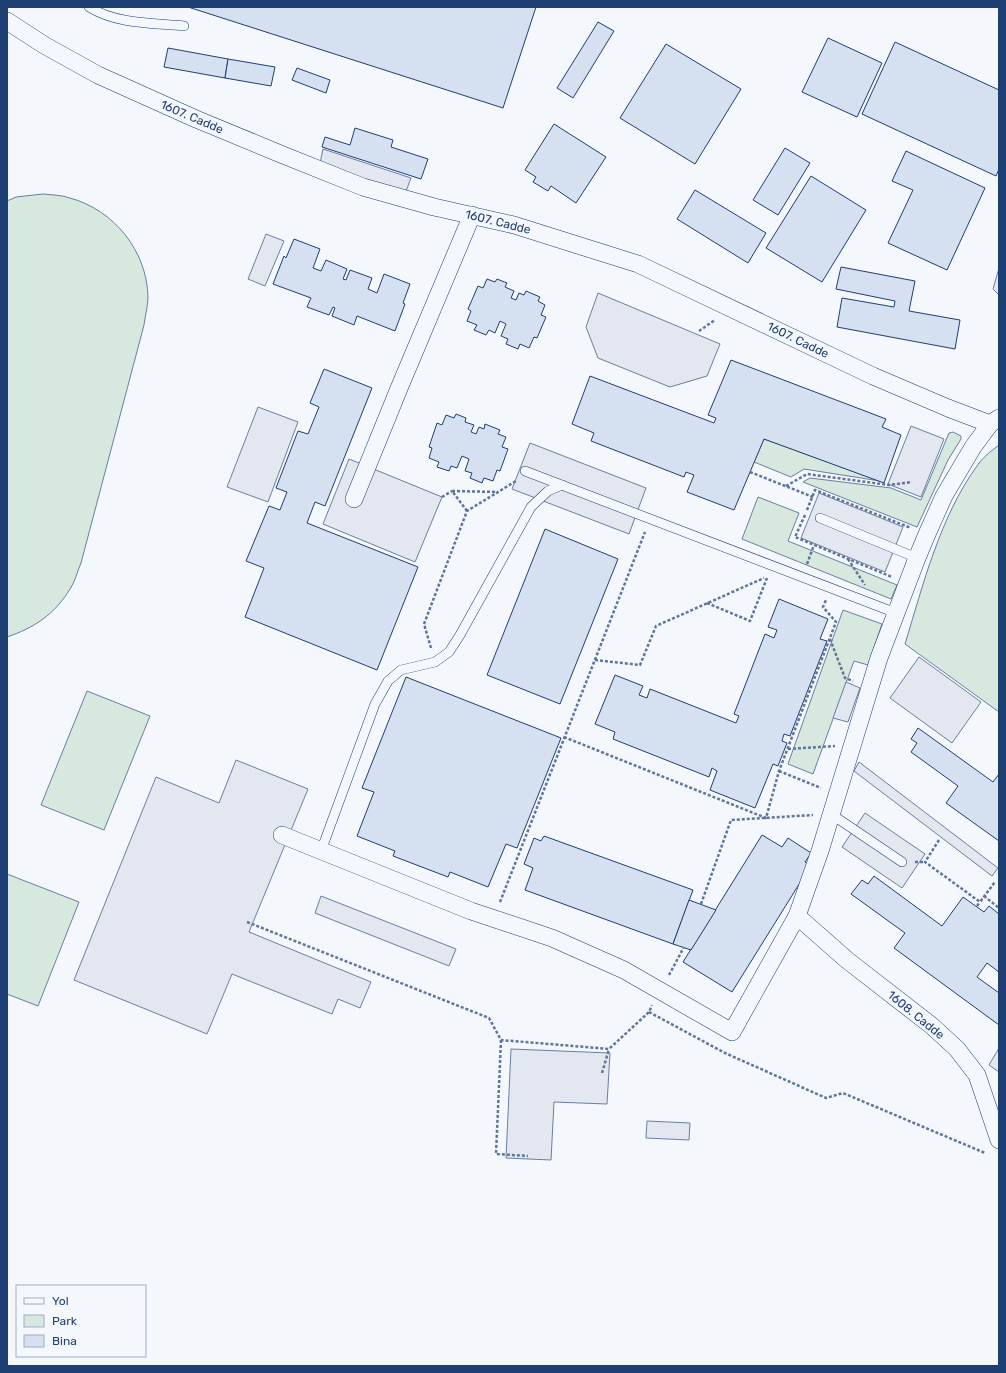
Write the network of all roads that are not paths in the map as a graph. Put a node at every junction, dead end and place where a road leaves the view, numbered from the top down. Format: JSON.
{"nodes":[{"id":1,"x":89,"y":7,"type":"edge"},
{"id":2,"x":7,"y":21,"type":"edge"},
{"id":3,"x":184,"y":26,"type":"dead end"},
{"id":4,"x":472,"y":215,"type":"junction"},
{"id":5,"x":995,"y":421,"type":"edge"},
{"id":6,"x":525,"y":471,"type":"road end"},
{"id":7,"x":562,"y":485,"type":"junction"},
{"id":8,"x":354,"y":499,"type":"dead end"},
{"id":9,"x":820,"y":518,"type":"dead end"},
{"id":10,"x":917,"y":558,"type":"junction"},
{"id":11,"x":896,"y":613,"type":"junction"},
{"id":12,"x":831,"y":814,"type":"junction"},
{"id":13,"x":282,"y":835,"type":"dead end"},
{"id":14,"x":321,"y":851,"type":"junction"},
{"id":15,"x":902,"y":862,"type":"dead end"},
{"id":16,"x":797,"y":916,"type":"junction"},
{"id":17,"x":999,"y":1140,"type":"edge"}],
"edges":[{"from":1,"to":3,"type":"lane"},
{"from":2,"to":4,"type":"street","name":"1607. Cadde"},
{"from":4,"to":5,"type":"street","name":"1607. Cadde"},
{"from":4,"to":8,"type":"street"},
{"from":5,"to":10,"type":"street"},
{"from":6,"to":7,"type":"lane"},
{"from":7,"to":11,"type":"lane"},
{"from":7,"to":14,"type":"lane"},
{"from":9,"to":10,"type":"lane"},
{"from":10,"to":11,"type":"street"},
{"from":11,"to":12,"type":"street"},
{"from":12,"to":15,"type":"lane"},
{"from":12,"to":16,"type":"street"},
{"from":13,"to":14,"type":"street"},
{"from":14,"to":16,"type":"street"},
{"from":16,"to":17,"type":"street","name":"1608. Cadde"}]}
